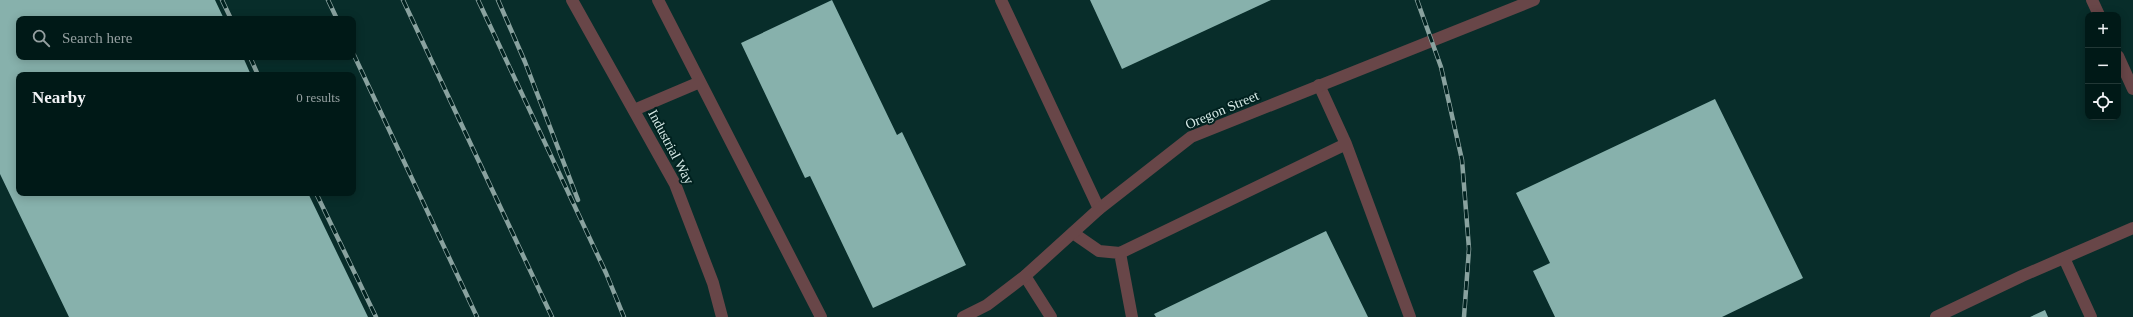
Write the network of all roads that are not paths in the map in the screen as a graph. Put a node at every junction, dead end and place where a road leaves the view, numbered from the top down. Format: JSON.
{"nodes":[{"id":1,"x":572,"y":0,"type":"edge"},
{"id":2,"x":658,"y":0,"type":"edge"},
{"id":3,"x":1001,"y":0,"type":"edge"},
{"id":4,"x":1534,"y":0,"type":"edge"},
{"id":5,"x":2092,"y":0,"type":"edge"},
{"id":6,"x":2098,"y":12,"type":"edge"},
{"id":7,"x":2121,"y":63,"type":"edge"},
{"id":8,"x":700,"y":82,"type":"junction"},
{"id":9,"x":1320,"y":85,"type":"junction"},
{"id":10,"x":2133,"y":89,"type":"edge"},
{"id":11,"x":634,"y":110,"type":"junction"},
{"id":12,"x":1346,"y":144,"type":"junction"},
{"id":13,"x":1099,"y":210,"type":"junction"},
{"id":14,"x":2133,"y":228,"type":"edge"},
{"id":15,"x":1073,"y":233,"type":"junction"},
{"id":16,"x":1120,"y":253,"type":"junction"},
{"id":17,"x":2064,"y":258,"type":"junction"},
{"id":18,"x":1025,"y":276,"type":"junction"},
{"id":19,"x":722,"y":317,"type":"edge"},
{"id":20,"x":821,"y":317,"type":"edge"},
{"id":21,"x":963,"y":317,"type":"edge"},
{"id":22,"x":1051,"y":317,"type":"edge"},
{"id":23,"x":1132,"y":317,"type":"edge"},
{"id":24,"x":1410,"y":317,"type":"edge"},
{"id":25,"x":1936,"y":317,"type":"edge"},
{"id":26,"x":2091,"y":317,"type":"edge"}],
"edges":[{"from":1,"to":11,"type":"street","name":"Industrial Way"},
{"from":2,"to":8,"type":"street"},
{"from":3,"to":13,"type":"street"},
{"from":4,"to":9,"type":"street","name":"Oregon Street"},
{"from":5,"to":6,"type":"street"},
{"from":7,"to":10,"type":"street"},
{"from":8,"to":11,"type":"street"},
{"from":8,"to":20,"type":"street"},
{"from":9,"to":12,"type":"street"},
{"from":9,"to":13,"type":"street","name":"Oregon Street"},
{"from":11,"to":19,"type":"street","name":"Industrial Way"},
{"from":12,"to":16,"type":"street"},
{"from":12,"to":24,"type":"street"},
{"from":13,"to":15,"type":"street","name":"Oregon Street"},
{"from":14,"to":17,"type":"street"},
{"from":15,"to":16,"type":"street"},
{"from":15,"to":18,"type":"street","name":"Oregon Street"},
{"from":16,"to":23,"type":"street"},
{"from":17,"to":25,"type":"street"},
{"from":17,"to":26,"type":"street"},
{"from":18,"to":21,"type":"street","name":"Oregon Street"},
{"from":18,"to":22,"type":"street"}]}
